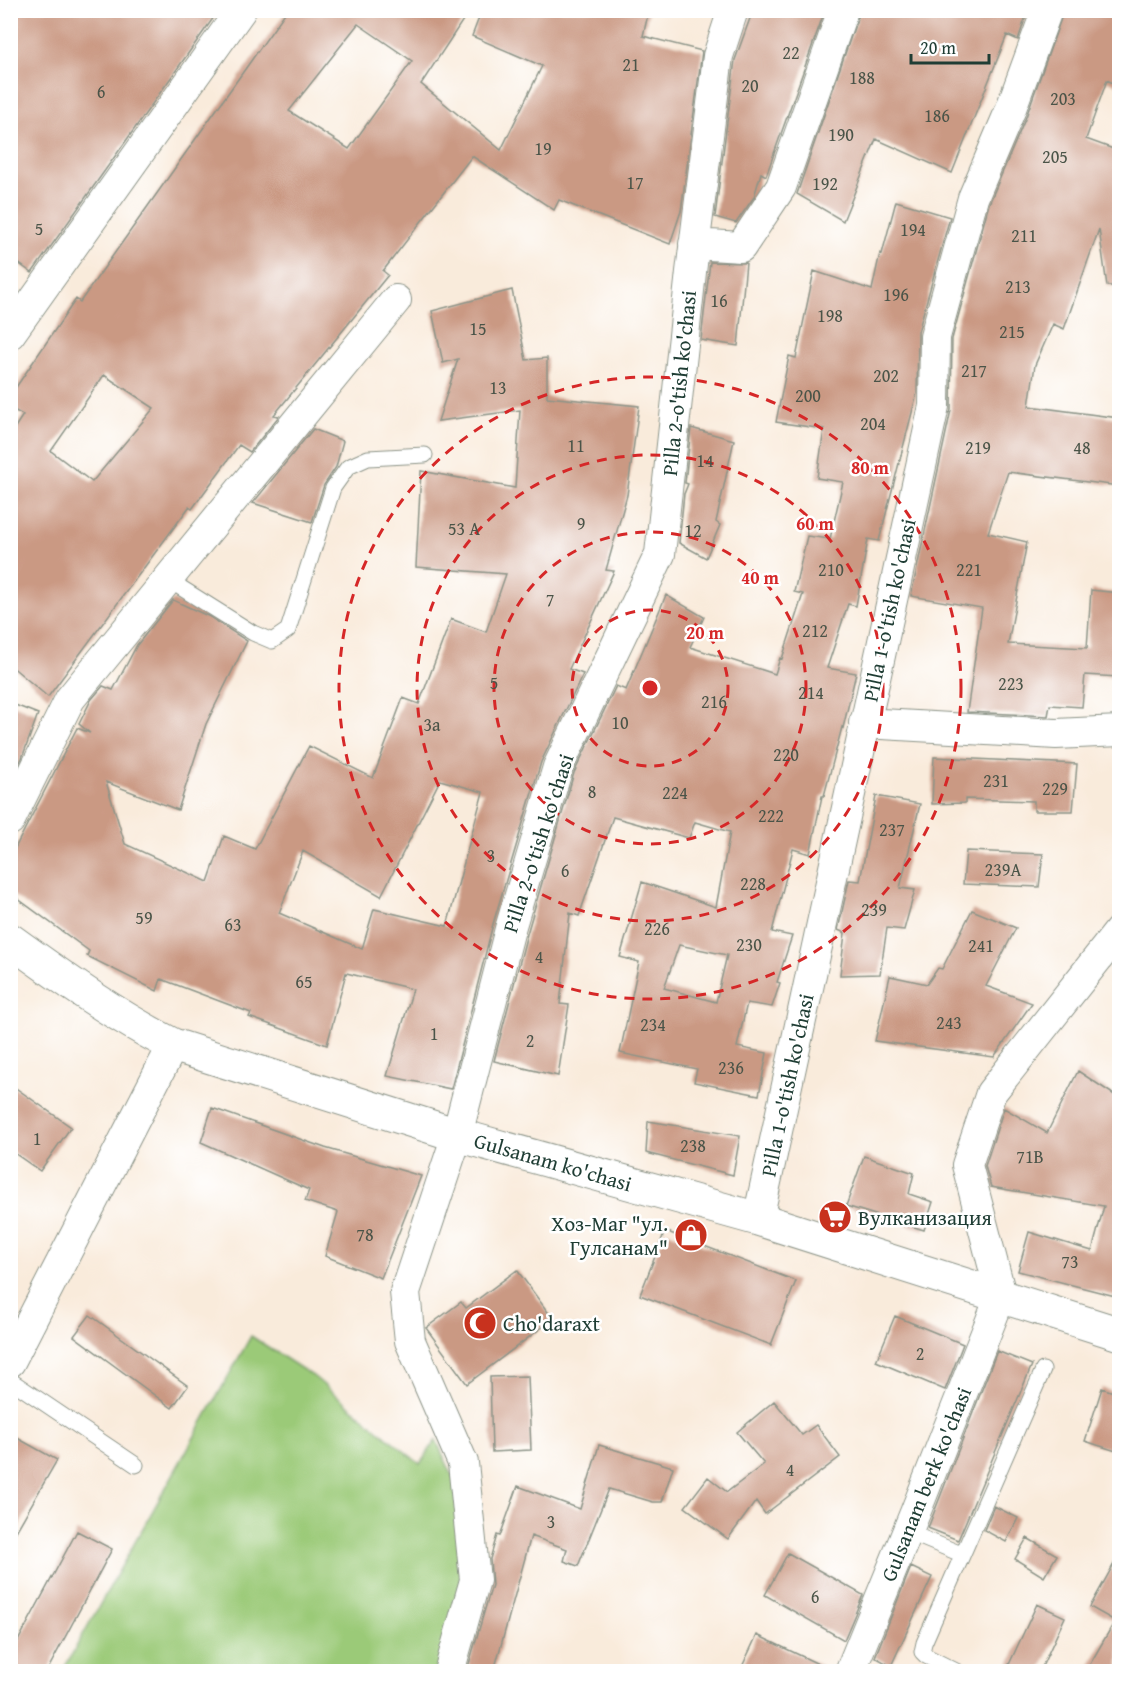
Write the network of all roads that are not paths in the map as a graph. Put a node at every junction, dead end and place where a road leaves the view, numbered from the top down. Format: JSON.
{"nodes":[{"id":1,"x":240,"y":10,"type":"edge"},
{"id":2,"x":733,"y":10,"type":"edge"},
{"id":3,"x":843,"y":10,"type":"edge"},
{"id":4,"x":1047,"y":10,"type":"edge"},
{"id":5,"x":694,"y":244,"type":"junction"},
{"id":6,"x":396,"y":300,"type":"dead end"},
{"id":7,"x":11,"y":331,"type":"edge"},
{"id":8,"x":425,"y":455,"type":"dead end"},
{"id":9,"x":167,"y":579,"type":"junction"},
{"id":10,"x":864,"y":723,"type":"junction"},
{"id":11,"x":1119,"y":731,"type":"edge"},
{"id":12,"x":10,"y":820,"type":"edge"},
{"id":13,"x":1119,"y":930,"type":"edge"},
{"id":14,"x":10,"y":940,"type":"edge"},
{"id":15,"x":173,"y":1045,"type":"junction"},
{"id":16,"x":457,"y":1135,"type":"junction"},
{"id":17,"x":758,"y":1219,"type":"junction"},
{"id":18,"x":1001,"y":1295,"type":"junction"},
{"id":19,"x":1119,"y":1334,"type":"edge"},
{"id":20,"x":10,"y":1362,"type":"edge"},
{"id":21,"x":1043,"y":1370,"type":"dead end"},
{"id":22,"x":10,"y":1380,"type":"edge"},
{"id":23,"x":136,"y":1465,"type":"dead end"},
{"id":24,"x":908,"y":1532,"type":"junction"},
{"id":25,"x":961,"y":1554,"type":"junction"},
{"id":26,"x":449,"y":1671,"type":"edge"},
{"id":27,"x":850,"y":1671,"type":"edge"},
{"id":28,"x":958,"y":1671,"type":"edge"}],
"edges":[{"from":1,"to":7,"type":"street"},
{"from":2,"to":5,"type":"street","name":"Pilla 2-o'tish ko'chasi"},
{"from":3,"to":5,"type":"street"},
{"from":4,"to":10,"type":"street","name":"Pilla 1-o'tish ko'chasi"},
{"from":5,"to":16,"type":"street","name":"Pilla 2-o'tish ko'chasi"},
{"from":6,"to":9,"type":"street"},
{"from":8,"to":9,"type":"lane"},
{"from":9,"to":12,"type":"street"},
{"from":10,"to":11,"type":"street"},
{"from":10,"to":17,"type":"street","name":"Pilla 1-o'tish ko'chasi"},
{"from":13,"to":18,"type":"street"},
{"from":14,"to":15,"type":"main road","name":"Gulsanam ko'chasi"},
{"from":15,"to":16,"type":"main road","name":"Gulsanam ko'chasi"},
{"from":15,"to":20,"type":"street"},
{"from":16,"to":17,"type":"main road","name":"Gulsanam ko'chasi"},
{"from":16,"to":26,"type":"street","name":"Pilla 2-o'tish ko'chasi"},
{"from":17,"to":18,"type":"main road","name":"Gulsanam ko'chasi"},
{"from":18,"to":19,"type":"main road","name":"Gulsanam ko'chasi"},
{"from":18,"to":24,"type":"street","name":"Gulsanam berk ko'chasi"},
{"from":21,"to":25,"type":"lane"},
{"from":22,"to":23,"type":"lane"},
{"from":24,"to":25,"type":"lane"},
{"from":24,"to":27,"type":"street","name":"Gulsanam berk ko'chasi"},
{"from":25,"to":28,"type":"lane"}]}
